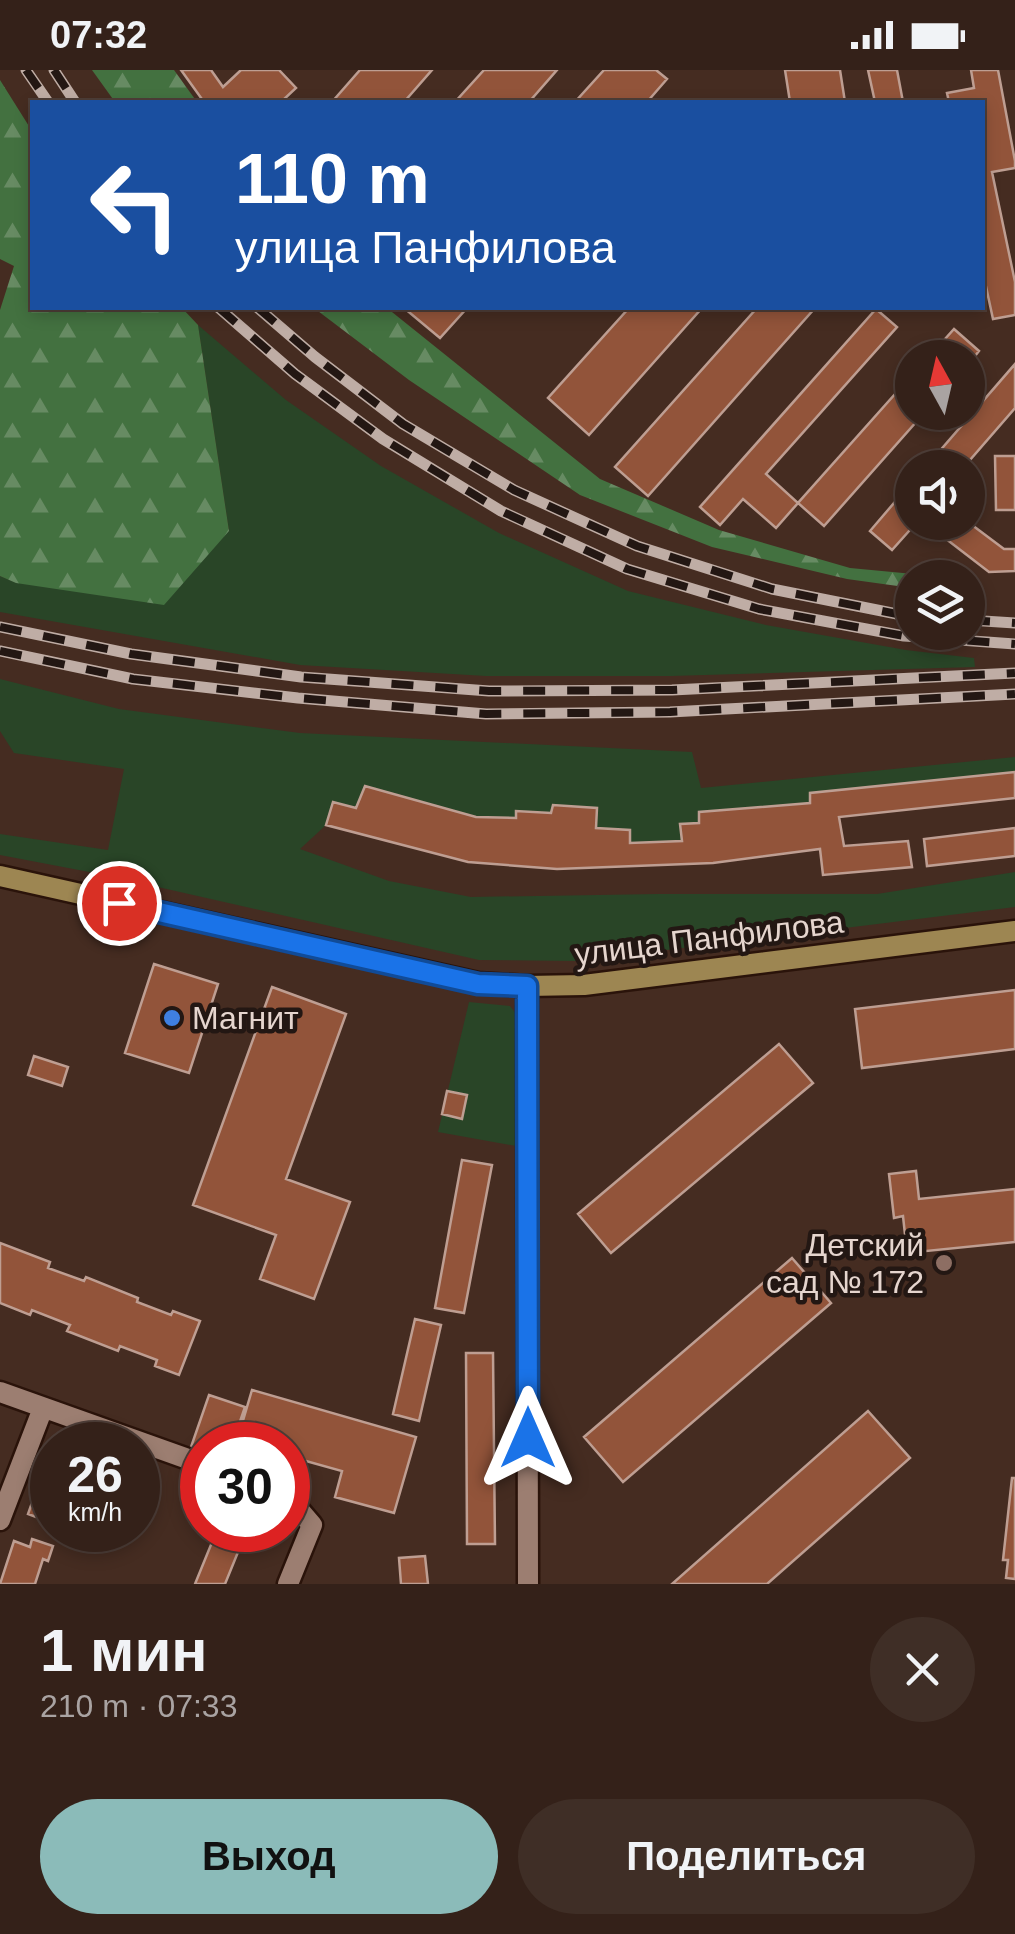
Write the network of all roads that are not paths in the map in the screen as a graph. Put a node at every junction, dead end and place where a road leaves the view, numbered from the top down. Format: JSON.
{"nodes":[{"id":1,"x":0,"y":876,"type":"edge"},
{"id":2,"x":1015,"y":932,"type":"edge"},
{"id":3,"x":527,"y":986,"type":"junction"},
{"id":4,"x":0,"y":1392,"type":"edge"},
{"id":5,"x":43,"y":1408,"type":"junction"},
{"id":6,"x":180,"y":1456,"type":"edge"},
{"id":7,"x":0,"y":1520,"type":"edge"},
{"id":8,"x":301,"y":1552,"type":"edge"},
{"id":9,"x":288,"y":1584,"type":"edge"},
{"id":10,"x":528,"y":1584,"type":"edge"}],
"edges":[{"from":1,"to":3,"type":"main road","name":"улица Панфилова"},
{"from":2,"to":3,"type":"main road","name":"улица Панфилова"},
{"from":3,"to":10,"type":"street"},
{"from":4,"to":5,"type":"street"},
{"from":5,"to":6,"type":"street"},
{"from":5,"to":7,"type":"street"},
{"from":8,"to":9,"type":"street"}]}
